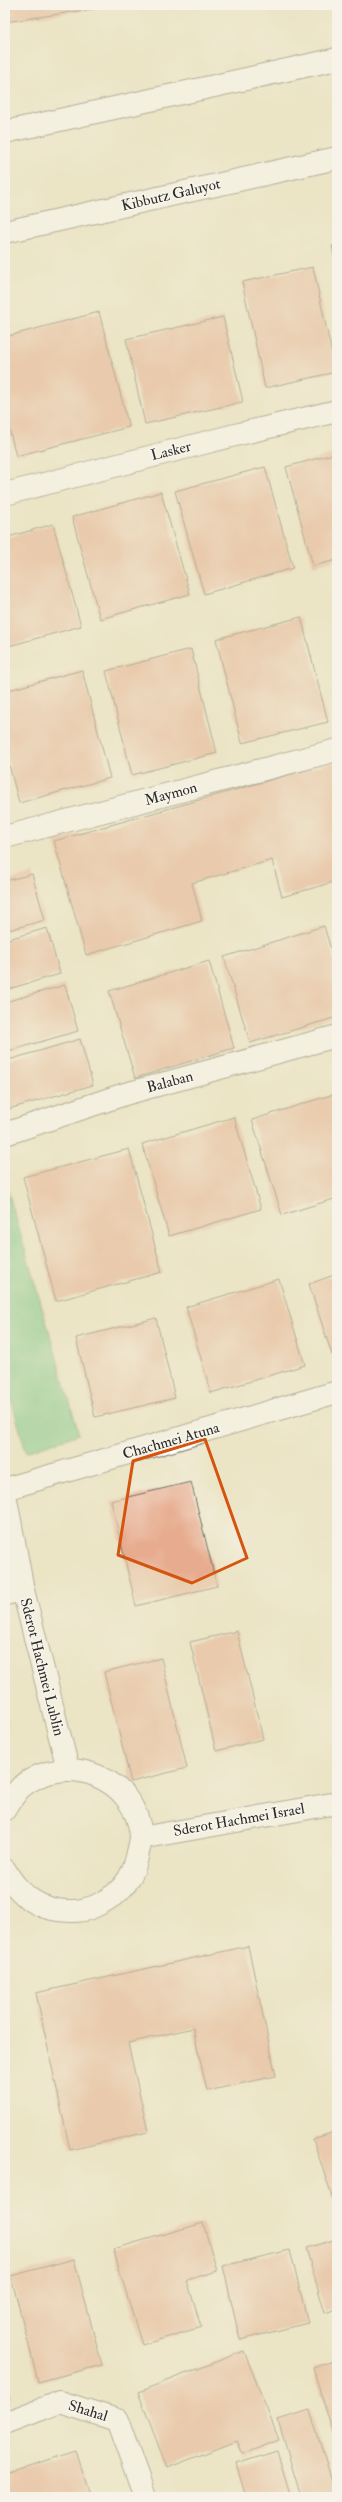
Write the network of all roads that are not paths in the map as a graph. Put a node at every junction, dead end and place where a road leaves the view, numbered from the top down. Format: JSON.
{"nodes":[{"id":1,"x":337,"y":59,"type":"edge"},
{"id":2,"x":5,"y":132,"type":"edge"},
{"id":3,"x":337,"y":158,"type":"edge"},
{"id":4,"x":5,"y":232,"type":"edge"},
{"id":5,"x":337,"y":411,"type":"edge"},
{"id":6,"x":5,"y":494,"type":"edge"},
{"id":7,"x":337,"y":750,"type":"edge"},
{"id":8,"x":5,"y":837,"type":"edge"},
{"id":9,"x":337,"y":1036,"type":"edge"},
{"id":10,"x":5,"y":1134,"type":"edge"},
{"id":11,"x":337,"y":1392,"type":"edge"},
{"id":12,"x":5,"y":1489,"type":"edge"},
{"id":13,"x":5,"y":1494,"type":"edge"},
{"id":14,"x":14,"y":1592,"type":"edge"},
{"id":15,"x":68,"y":1769,"type":"junction"},
{"id":16,"x":337,"y":1803,"type":"edge"},
{"id":17,"x":5,"y":1809,"type":"edge"},
{"id":18,"x":141,"y":1838,"type":"junction"},
{"id":19,"x":5,"y":1870,"type":"edge"},
{"id":20,"x":5,"y":2423,"type":"edge"},
{"id":21,"x":145,"y":2497,"type":"edge"}],
"edges":[{"from":1,"to":2,"type":"street"},
{"from":3,"to":4,"type":"street","name":"Kibbutz Galuyot"},
{"from":5,"to":6,"type":"street","name":"Lasker"},
{"from":7,"to":8,"type":"street","name":"Maymon"},
{"from":9,"to":10,"type":"street","name":"Balaban"},
{"from":11,"to":12,"type":"street","name":"Chachmei Atuna"},
{"from":13,"to":14,"type":"street","name":"Sderot Hachmei Lublin"},
{"from":14,"to":15,"type":"street","name":"Sderot Hachmei Lublin"},
{"from":15,"to":17,"type":"street"},
{"from":15,"to":18,"type":"street"},
{"from":16,"to":18,"type":"street","name":"Sderot Hachmei Israel"},
{"from":18,"to":19,"type":"street"},
{"from":20,"to":21,"type":"street","name":"Shahal"}]}
